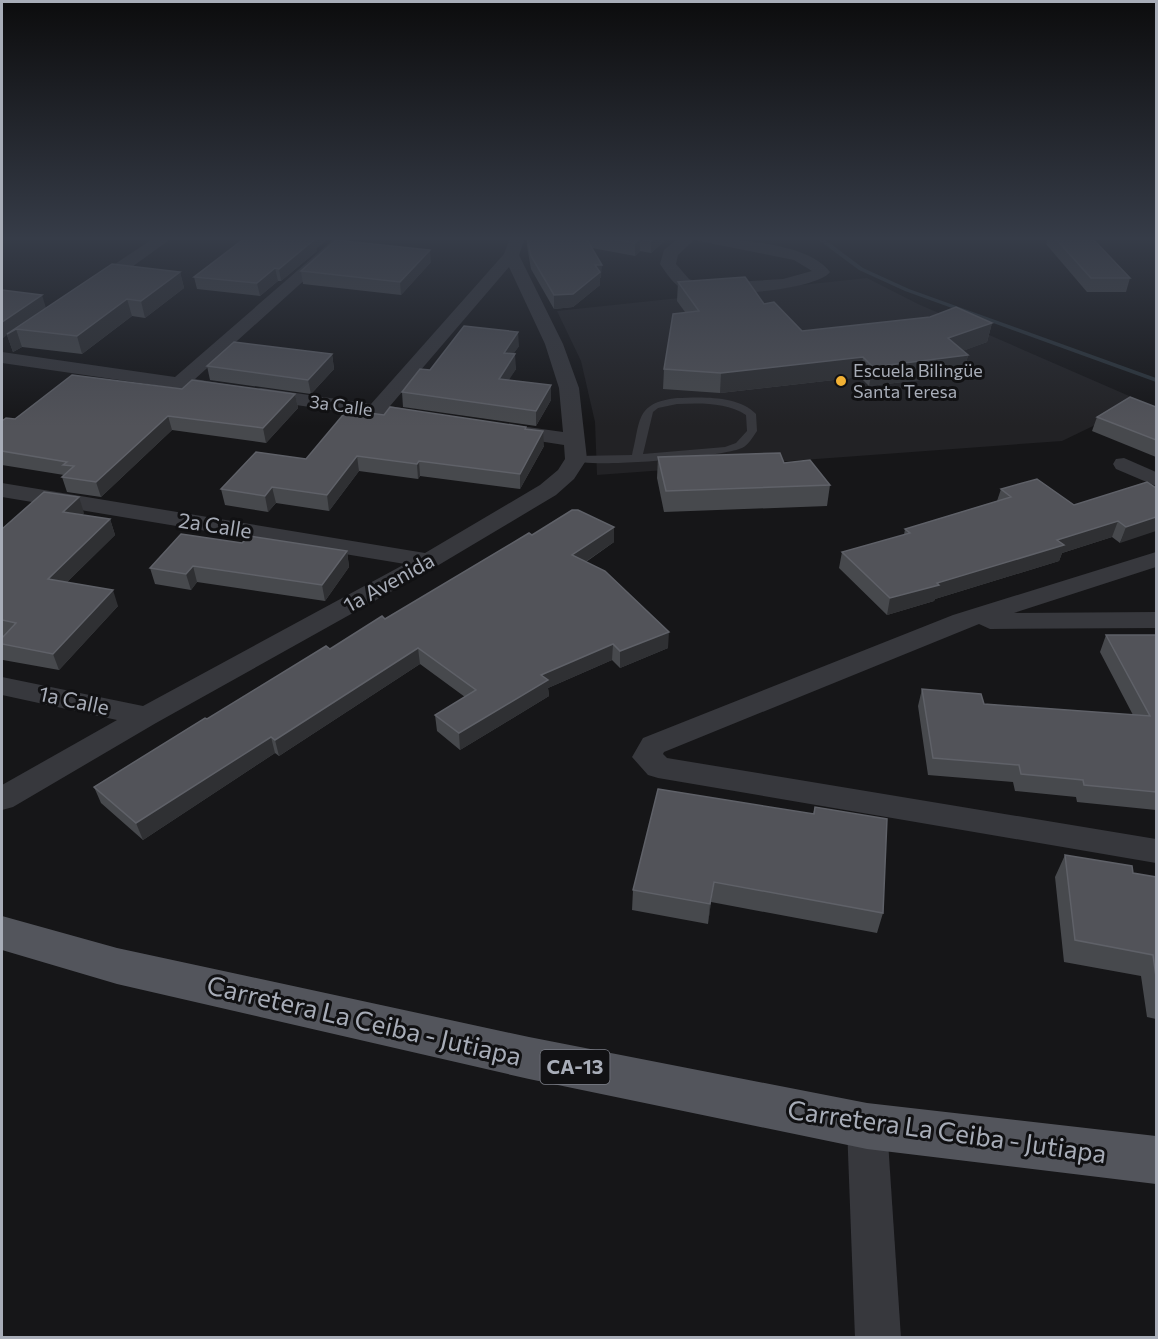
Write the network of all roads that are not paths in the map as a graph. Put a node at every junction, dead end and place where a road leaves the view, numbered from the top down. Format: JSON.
{"nodes":[{"id":1,"x":273,"y":300,"type":"edge"},
{"id":2,"x":469,"y":300,"type":"edge"},
{"id":3,"x":536,"y":300,"type":"edge"},
{"id":4,"x":5,"y":350,"type":"edge"},
{"id":5,"x":179,"y":383,"type":"junction"},
{"id":6,"x":376,"y":410,"type":"junction"},
{"id":7,"x":446,"y":421,"type":"edge"},
{"id":8,"x":493,"y":428,"type":"edge"},
{"id":9,"x":575,"y":449,"type":"junction"},
{"id":10,"x":637,"y":457,"type":"junction"},
{"id":11,"x":1124,"y":464,"type":"dead end"},
{"id":12,"x":1156,"y":480,"type":"edge"},
{"id":13,"x":2,"y":490,"type":"edge"},
{"id":14,"x":1156,"y":559,"type":"edge"},
{"id":15,"x":429,"y":561,"type":"junction"},
{"id":16,"x":1156,"y":620,"type":"edge"},
{"id":17,"x":962,"y":621,"type":"junction"},
{"id":18,"x":2,"y":686,"type":"edge"},
{"id":19,"x":146,"y":716,"type":"junction"},
{"id":20,"x":2,"y":799,"type":"edge"},
{"id":21,"x":1156,"y":851,"type":"edge"},
{"id":22,"x":2,"y":933,"type":"edge"},
{"id":23,"x":867,"y":1126,"type":"junction"},
{"id":24,"x":1156,"y":1160,"type":"edge"},
{"id":25,"x":878,"y":1338,"type":"edge"}],
"edges":[{"from":1,"to":5,"type":"street"},
{"from":2,"to":6,"type":"street"},
{"from":3,"to":9,"type":"street"},
{"from":4,"to":5,"type":"street","name":"3a Calle"},
{"from":5,"to":6,"type":"street","name":"3a Calle"},
{"from":6,"to":7,"type":"street","name":"3a Calle"},
{"from":8,"to":9,"type":"street"},
{"from":9,"to":10,"type":"lane"},
{"from":9,"to":15,"type":"street","name":"1a Avenida"},
{"from":10,"to":10,"type":"lane"},
{"from":11,"to":12,"type":"street"},
{"from":13,"to":15,"type":"street","name":"2a Calle"},
{"from":14,"to":17,"type":"street"},
{"from":15,"to":19,"type":"street","name":"1a Avenida"},
{"from":16,"to":17,"type":"street"},
{"from":17,"to":21,"type":"street"},
{"from":18,"to":19,"type":"street","name":"1a Calle"},
{"from":19,"to":20,"type":"street","name":"1a Avenida"},
{"from":22,"to":23,"type":"main road","name":"Carretera La Ceiba - Jutiapa","number":"CA-13"},
{"from":23,"to":24,"type":"main road","name":"Carretera La Ceiba - Jutiapa","number":"CA-13"},
{"from":23,"to":25,"type":"street"}]}
